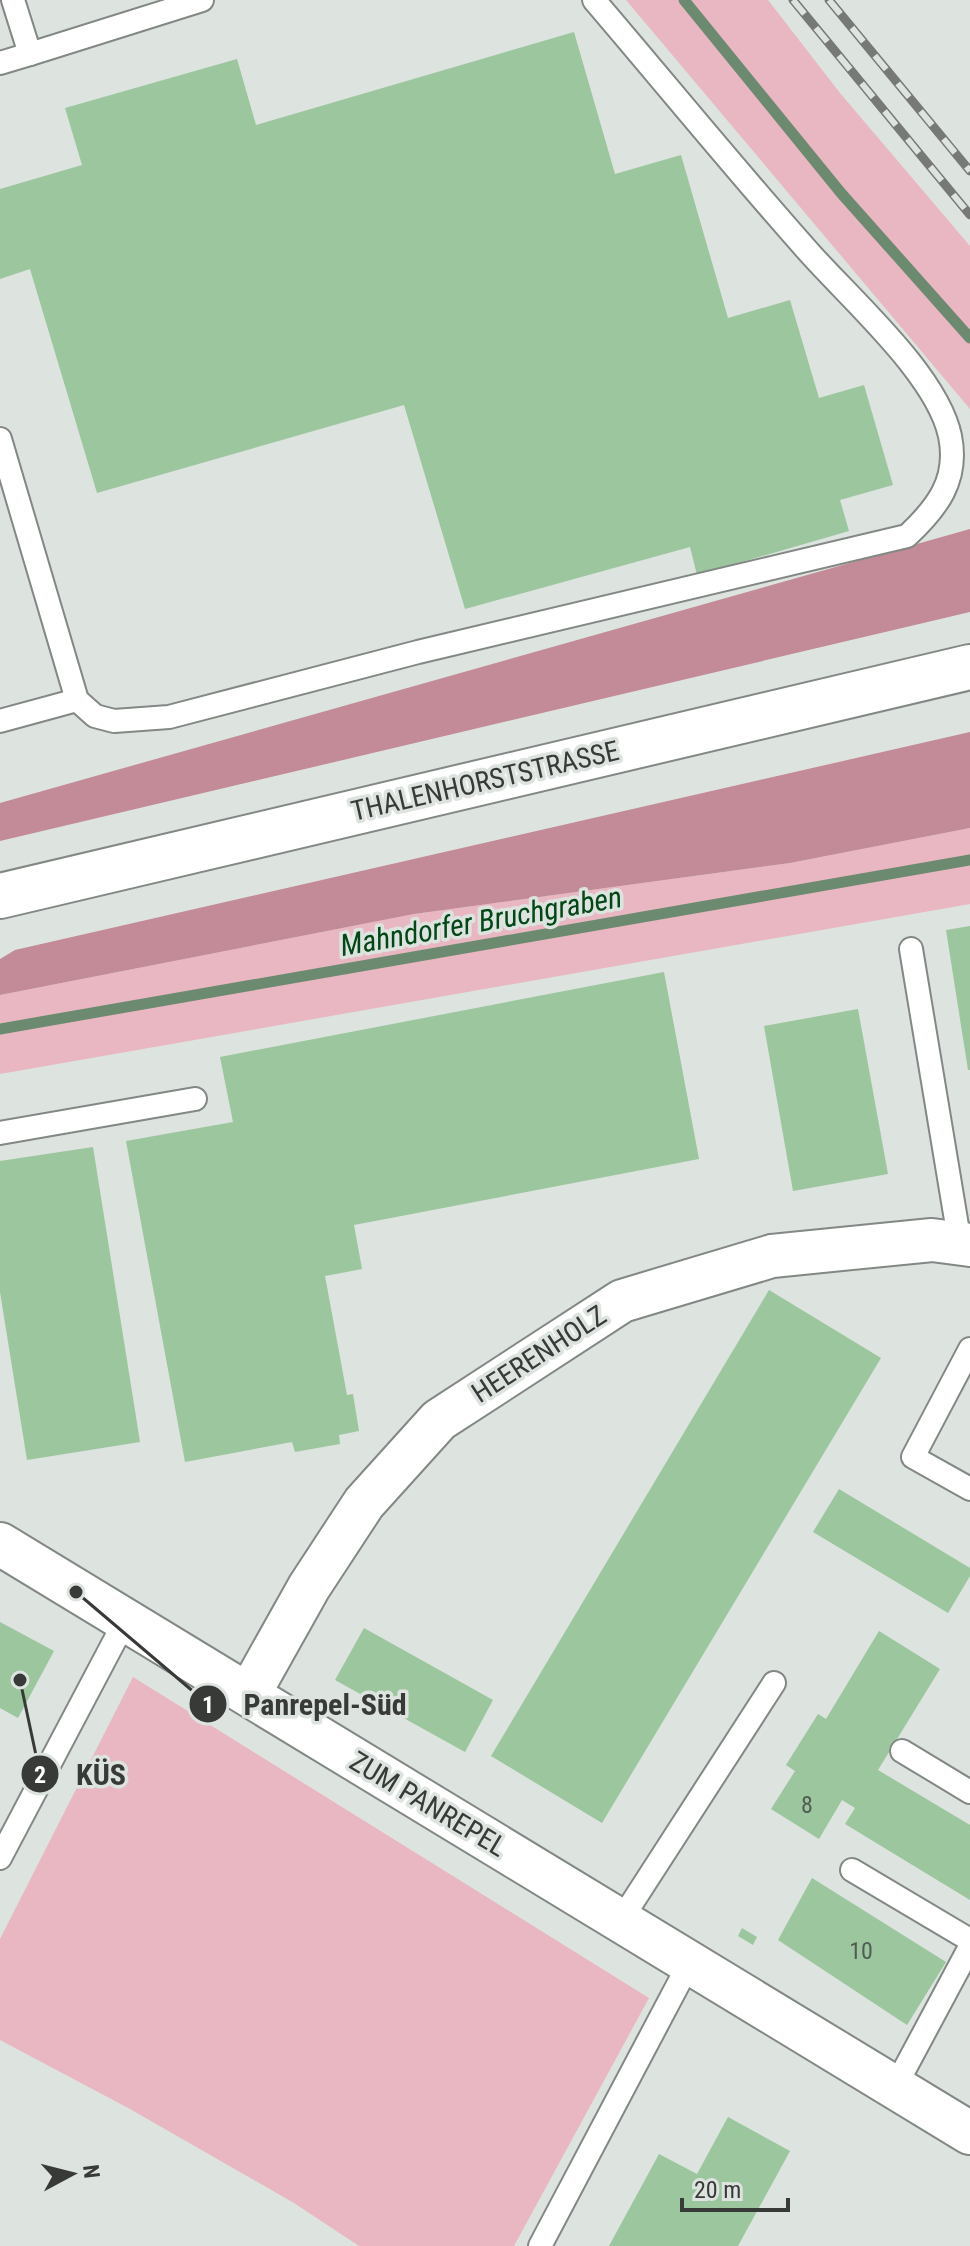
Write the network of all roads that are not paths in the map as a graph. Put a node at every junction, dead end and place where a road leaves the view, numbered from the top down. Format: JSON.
{"nodes":[{"id":1,"x":13,"y":0,"type":"edge"},
{"id":2,"x":202,"y":0,"type":"edge"},
{"id":3,"x":594,"y":0,"type":"edge"},
{"id":4,"x":30,"y":54,"type":"junction"},
{"id":5,"x":0,"y":63,"type":"edge"},
{"id":6,"x":0,"y":439,"type":"edge"},
{"id":7,"x":970,"y":667,"type":"edge"},
{"id":8,"x":77,"y":700,"type":"junction"},
{"id":9,"x":0,"y":721,"type":"edge"},
{"id":10,"x":0,"y":896,"type":"edge"},
{"id":11,"x":911,"y":949,"type":"dead end"},
{"id":12,"x":195,"y":1099,"type":"dead end"},
{"id":13,"x":0,"y":1133,"type":"edge"},
{"id":14,"x":965,"y":1244,"type":"edge"},
{"id":15,"x":970,"y":1349,"type":"edge"},
{"id":16,"x":970,"y":1489,"type":"edge"},
{"id":17,"x":0,"y":1544,"type":"edge"},
{"id":18,"x":125,"y":1621,"type":"junction"},
{"id":19,"x":774,"y":1683,"type":"dead end"},
{"id":20,"x":249,"y":1694,"type":"junction"},
{"id":21,"x":902,"y":1751,"type":"dead end"},
{"id":22,"x":970,"y":1792,"type":"edge"},
{"id":23,"x":0,"y":1858,"type":"edge"},
{"id":24,"x":852,"y":1870,"type":"dead end"},
{"id":25,"x":621,"y":1920,"type":"junction"},
{"id":26,"x":970,"y":1940,"type":"edge"},
{"id":27,"x":970,"y":1947,"type":"edge"},
{"id":28,"x":690,"y":1962,"type":"junction"},
{"id":29,"x":895,"y":2087,"type":"junction"},
{"id":30,"x":970,"y":2133,"type":"edge"},
{"id":31,"x":540,"y":2246,"type":"edge"}],
"edges":[{"from":1,"to":4,"type":"lane"},
{"from":2,"to":4,"type":"lane"},
{"from":3,"to":8,"type":"lane"},
{"from":4,"to":5,"type":"lane"},
{"from":6,"to":8,"type":"lane"},
{"from":7,"to":10,"type":"main road","name":"THALENHORSTSTRASSE"},
{"from":8,"to":9,"type":"lane"},
{"from":11,"to":14,"type":"lane"},
{"from":12,"to":13,"type":"lane"},
{"from":14,"to":20,"type":"street","name":"HEERENHOLZ"},
{"from":15,"to":16,"type":"lane"},
{"from":17,"to":18,"type":"street","name":"ZUM PANREPEL"},
{"from":18,"to":20,"type":"street","name":"ZUM PANREPEL"},
{"from":18,"to":23,"type":"lane"},
{"from":19,"to":25,"type":"lane"},
{"from":20,"to":25,"type":"street","name":"ZUM PANREPEL"},
{"from":21,"to":22,"type":"lane"},
{"from":24,"to":26,"type":"lane"},
{"from":25,"to":28,"type":"street","name":"ZUM PANREPEL"},
{"from":27,"to":29,"type":"lane"},
{"from":28,"to":29,"type":"street","name":"ZUM PANREPEL"},
{"from":28,"to":31,"type":"lane"},
{"from":29,"to":30,"type":"street","name":"ZUM PANREPEL"}]}
